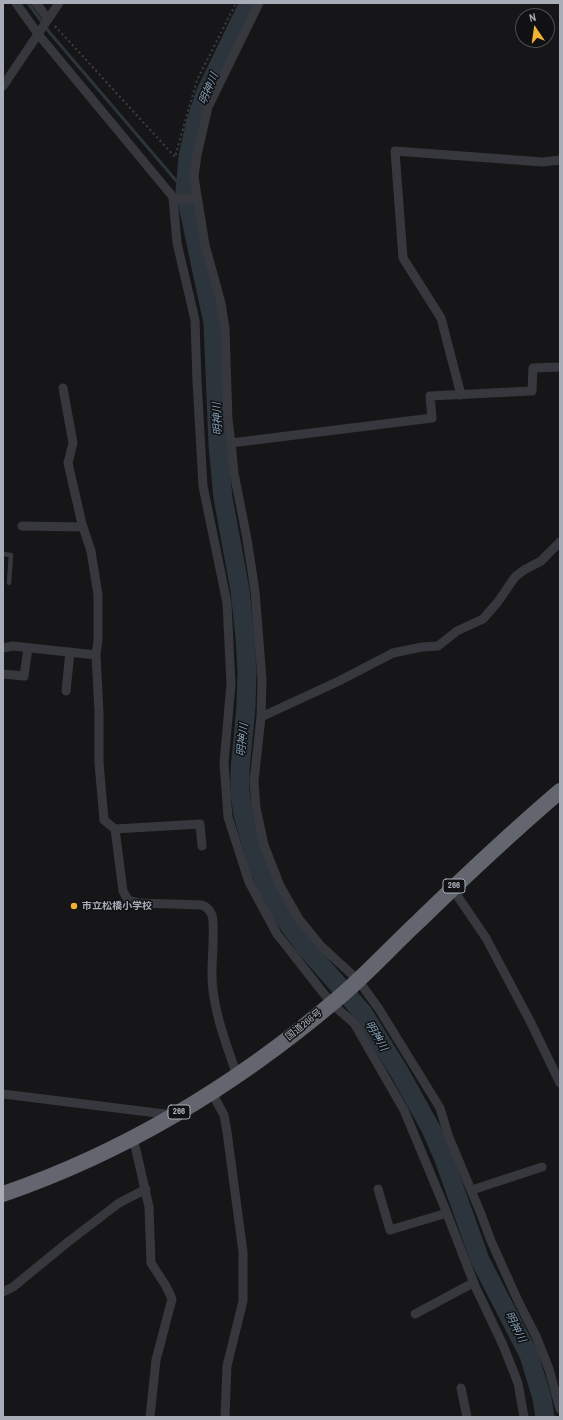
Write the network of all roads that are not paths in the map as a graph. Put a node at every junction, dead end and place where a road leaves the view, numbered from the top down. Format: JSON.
{"nodes":[{"id":1,"x":16,"y":3,"type":"edge"},
{"id":2,"x":36,"y":3,"type":"edge"},
{"id":3,"x":59,"y":3,"type":"edge"},
{"id":4,"x":259,"y":3,"type":"edge"},
{"id":5,"x":47,"y":19,"type":"junction"},
{"id":6,"x":39,"y":32,"type":"junction"},
{"id":7,"x":3,"y":86,"type":"edge"},
{"id":8,"x":560,"y":160,"type":"edge"},
{"id":9,"x":173,"y":197,"type":"junction"},
{"id":10,"x":190,"y":199,"type":"junction"},
{"id":11,"x":560,"y":367,"type":"edge"},
{"id":12,"x":63,"y":388,"type":"dead end"},
{"id":13,"x":461,"y":395,"type":"junction"},
{"id":14,"x":231,"y":443,"type":"junction"},
{"id":15,"x":22,"y":526,"type":"dead end"},
{"id":16,"x":83,"y":527,"type":"junction"},
{"id":17,"x":560,"y":542,"type":"edge"},
{"id":18,"x":3,"y":554,"type":"edge"},
{"id":19,"x":9,"y":583,"type":"dead end"},
{"id":20,"x":3,"y":648,"type":"edge"},
{"id":21,"x":28,"y":648,"type":"junction"},
{"id":22,"x":70,"y":652,"type":"junction"},
{"id":23,"x":96,"y":655,"type":"junction"},
{"id":24,"x":3,"y":674,"type":"edge"},
{"id":25,"x":66,"y":691,"type":"dead end"},
{"id":26,"x":261,"y":717,"type":"junction"},
{"id":27,"x":560,"y":791,"type":"edge"},
{"id":28,"x":115,"y":829,"type":"junction"},
{"id":29,"x":202,"y":846,"type":"dead end"},
{"id":30,"x":452,"y":888,"type":"junction"},
{"id":31,"x":355,"y":982,"type":"junction"},
{"id":32,"x":334,"y":1002,"type":"junction"},
{"id":33,"x":238,"y":1076,"type":"junction"},
{"id":34,"x":560,"y":1083,"type":"edge"},
{"id":35,"x":212,"y":1093,"type":"junction"},
{"id":36,"x":3,"y":1094,"type":"edge"},
{"id":37,"x":174,"y":1115,"type":"junction"},
{"id":38,"x":133,"y":1138,"type":"junction"},
{"id":39,"x":542,"y":1167,"type":"dead end"},
{"id":40,"x":146,"y":1189,"type":"junction"},
{"id":41,"x":378,"y":1189,"type":"dead end"},
{"id":42,"x":472,"y":1190,"type":"junction"},
{"id":43,"x":3,"y":1194,"type":"edge"},
{"id":44,"x":447,"y":1213,"type":"junction"},
{"id":45,"x":473,"y":1283,"type":"junction"},
{"id":46,"x":3,"y":1292,"type":"edge"},
{"id":47,"x":415,"y":1314,"type":"dead end"},
{"id":48,"x":461,"y":1388,"type":"dead end"},
{"id":49,"x":560,"y":1408,"type":"edge"},
{"id":50,"x":150,"y":1417,"type":"edge"},
{"id":51,"x":225,"y":1417,"type":"edge"},
{"id":52,"x":468,"y":1417,"type":"edge"},
{"id":53,"x":524,"y":1417,"type":"edge"}],
"edges":[{"from":1,"to":6,"type":"street"},
{"from":2,"to":5,"type":"street"},
{"from":3,"to":5,"type":"street"},
{"from":4,"to":10,"type":"street"},
{"from":5,"to":6,"type":"street"},
{"from":6,"to":7,"type":"street"},
{"from":6,"to":9,"type":"street"},
{"from":8,"to":13,"type":"street"},
{"from":9,"to":10,"type":"street"},
{"from":9,"to":32,"type":"street"},
{"from":10,"to":14,"type":"street"},
{"from":11,"to":13,"type":"street"},
{"from":12,"to":16,"type":"street"},
{"from":13,"to":14,"type":"street"},
{"from":14,"to":26,"type":"street"},
{"from":15,"to":16,"type":"street"},
{"from":16,"to":23,"type":"street"},
{"from":17,"to":26,"type":"street"},
{"from":18,"to":19,"type":"lane"},
{"from":20,"to":21,"type":"street"},
{"from":21,"to":22,"type":"street"},
{"from":21,"to":24,"type":"street"},
{"from":22,"to":23,"type":"street"},
{"from":22,"to":25,"type":"street"},
{"from":23,"to":28,"type":"street"},
{"from":26,"to":31,"type":"street"},
{"from":27,"to":30,"type":"highway","name":"国道266号","number":"266"},
{"from":28,"to":29,"type":"street"},
{"from":28,"to":33,"type":"street"},
{"from":30,"to":31,"type":"highway","name":"国道266号","number":"266"},
{"from":30,"to":34,"type":"street"},
{"from":31,"to":32,"type":"highway","name":"国道266号","number":"266"},
{"from":31,"to":42,"type":"street"},
{"from":32,"to":33,"type":"highway","name":"国道266号","number":"266"},
{"from":32,"to":44,"type":"street"},
{"from":33,"to":35,"type":"highway","name":"国道266号","number":"266"},
{"from":35,"to":37,"type":"highway","name":"国道266号","number":"266"},
{"from":35,"to":51,"type":"street"},
{"from":36,"to":37,"type":"street"},
{"from":37,"to":38,"type":"highway","name":"国道266号","number":"266"},
{"from":38,"to":40,"type":"street"},
{"from":38,"to":43,"type":"highway","name":"国道266号","number":"266"},
{"from":39,"to":42,"type":"street"},
{"from":40,"to":46,"type":"street"},
{"from":40,"to":50,"type":"street"},
{"from":41,"to":44,"type":"street"},
{"from":42,"to":49,"type":"street"},
{"from":44,"to":45,"type":"street"},
{"from":45,"to":47,"type":"street"},
{"from":45,"to":53,"type":"street"},
{"from":48,"to":52,"type":"street"}]}
